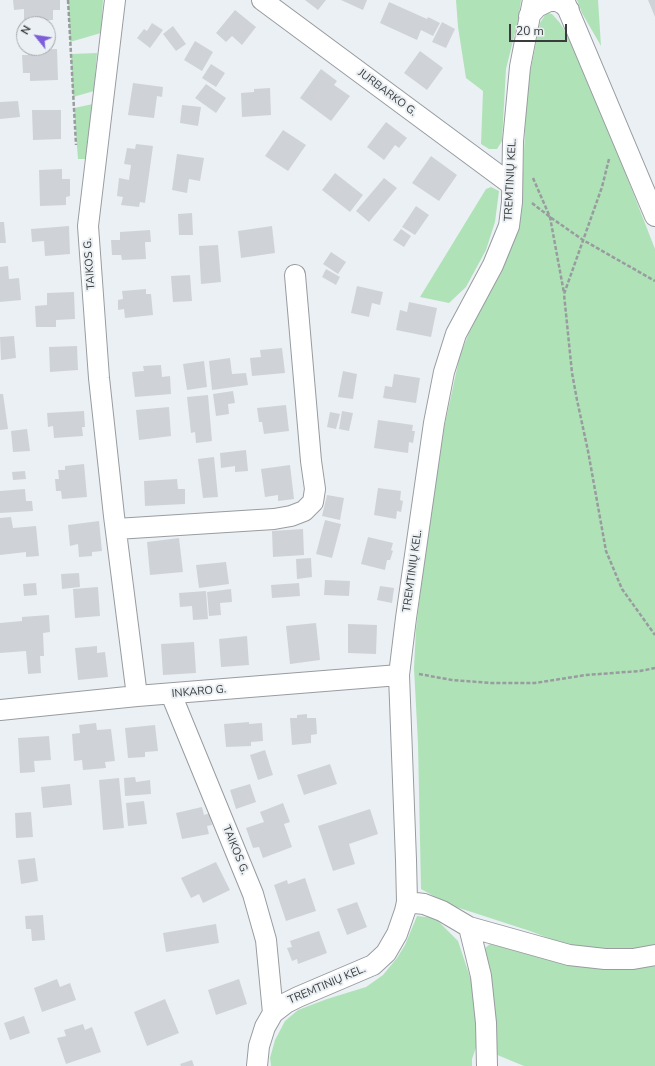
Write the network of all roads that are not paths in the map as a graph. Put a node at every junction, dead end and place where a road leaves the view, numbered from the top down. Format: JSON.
{"nodes":[{"id":1,"x":115,"y":0,"type":"edge"},
{"id":2,"x":262,"y":0,"type":"edge"},
{"id":3,"x":567,"y":5,"type":"edge"},
{"id":4,"x":531,"y":8,"type":"edge"},
{"id":5,"x":512,"y":186,"type":"junction"},
{"id":6,"x":655,"y":216,"type":"edge"},
{"id":7,"x":295,"y":275,"type":"dead end"},
{"id":8,"x":116,"y":528,"type":"junction"},
{"id":9,"x":399,"y":675,"type":"junction"},
{"id":10,"x":171,"y":694,"type":"junction"},
{"id":11,"x":137,"y":696,"type":"junction"},
{"id":12,"x":0,"y":710,"type":"edge"},
{"id":13,"x":407,"y":902,"type":"junction"},
{"id":14,"x":469,"y":926,"type":"junction"},
{"id":15,"x":655,"y":955,"type":"edge"},
{"id":16,"x":273,"y":1013,"type":"junction"},
{"id":17,"x":256,"y":1066,"type":"edge"},
{"id":18,"x":487,"y":1066,"type":"edge"}],
"edges":[{"from":1,"to":8,"type":"street","name":"TAIKOS G."},
{"from":2,"to":5,"type":"street","name":"JURBARKO G."},
{"from":3,"to":4,"type":"street","name":"TREMTINIŲ KEL."},
{"from":3,"to":6,"type":"street","name":"TREMTINIŲ KEL."},
{"from":4,"to":5,"type":"street","name":"TREMTINIŲ KEL."},
{"from":5,"to":9,"type":"street","name":"TREMTINIŲ KEL."},
{"from":7,"to":8,"type":"street"},
{"from":8,"to":11,"type":"street","name":"TAIKOS G."},
{"from":9,"to":10,"type":"street","name":"INKARO G."},
{"from":9,"to":13,"type":"street","name":"TREMTINIŲ KEL."},
{"from":10,"to":11,"type":"street","name":"INKARO G."},
{"from":10,"to":16,"type":"street","name":"TAIKOS G."},
{"from":11,"to":12,"type":"street","name":"INKARO G."},
{"from":13,"to":14,"type":"street"},
{"from":13,"to":16,"type":"street","name":"TREMTINIŲ KEL."},
{"from":14,"to":15,"type":"street"},
{"from":14,"to":18,"type":"street"},
{"from":16,"to":17,"type":"street","name":"TREMTINIŲ KEL."}]}
